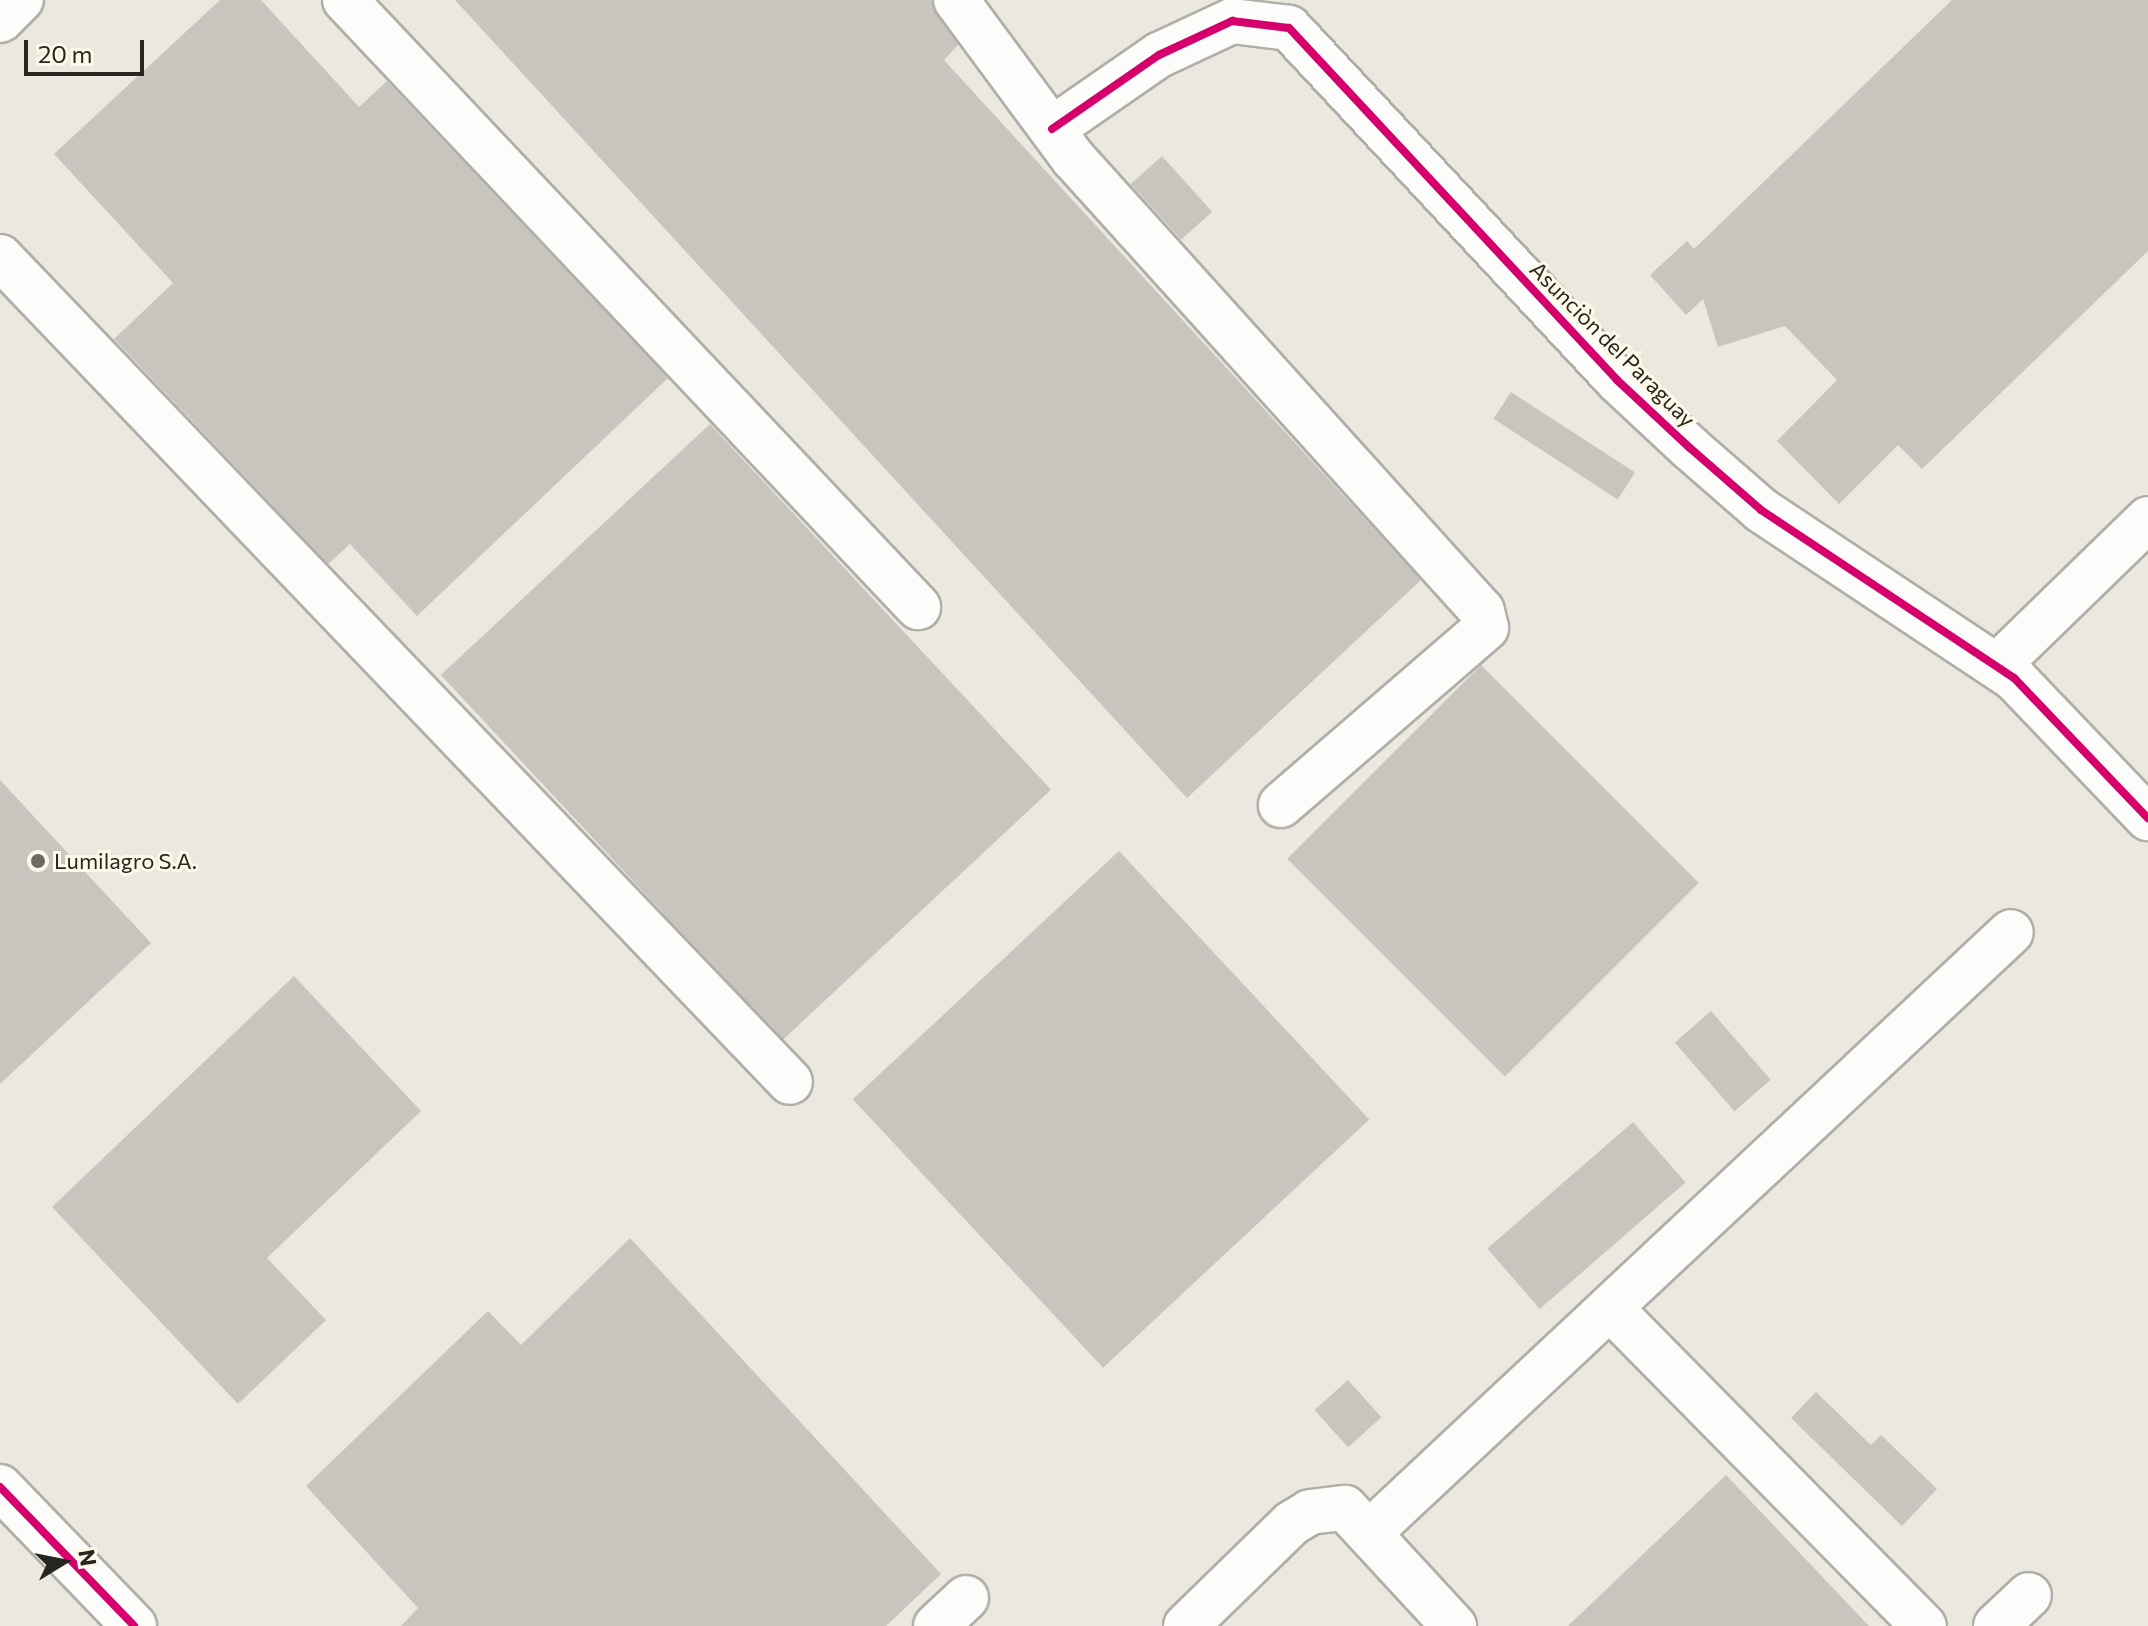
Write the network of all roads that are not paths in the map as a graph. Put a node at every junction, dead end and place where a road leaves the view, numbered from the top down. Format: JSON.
{"nodes":[{"id":1,"x":21,"y":0,"type":"edge"},
{"id":2,"x":345,"y":0,"type":"edge"},
{"id":3,"x":956,"y":0,"type":"edge"},
{"id":4,"x":0,"y":20,"type":"edge"},
{"id":5,"x":1052,"y":129,"type":"junction"},
{"id":6,"x":0,"y":257,"type":"edge"},
{"id":7,"x":2148,"y":519,"type":"edge"},
{"id":8,"x":918,"y":607,"type":"dead end"},
{"id":9,"x":1997,"y":666,"type":"junction"},
{"id":10,"x":1281,"y":805,"type":"dead end"},
{"id":11,"x":2148,"y":818,"type":"edge"},
{"id":12,"x":2011,"y":932,"type":"dead end"},
{"id":13,"x":790,"y":1082,"type":"dead end"},
{"id":14,"x":1610,"y":1308,"type":"junction"},
{"id":15,"x":0,"y":1487,"type":"edge"},
{"id":16,"x":1369,"y":1533,"type":"junction"},
{"id":17,"x":2029,"y":1595,"type":"dead end"},
{"id":18,"x":134,"y":1626,"type":"edge"},
{"id":19,"x":1186,"y":1626,"type":"edge"},
{"id":20,"x":1454,"y":1626,"type":"edge"},
{"id":21,"x":1924,"y":1626,"type":"edge"},
{"id":22,"x":1996,"y":1626,"type":"edge"}],
"edges":[{"from":1,"to":4,"type":"street"},
{"from":2,"to":8,"type":"street"},
{"from":3,"to":5,"type":"street"},
{"from":5,"to":9,"type":"street","name":"Asunciòn del Paraguay"},
{"from":5,"to":10,"type":"street"},
{"from":6,"to":13,"type":"street"},
{"from":7,"to":9,"type":"street"},
{"from":9,"to":11,"type":"street","name":"Asunciòn del Paraguay"},
{"from":12,"to":14,"type":"street"},
{"from":14,"to":16,"type":"street"},
{"from":14,"to":21,"type":"street"},
{"from":15,"to":18,"type":"street"},
{"from":16,"to":19,"type":"street"},
{"from":16,"to":20,"type":"street"},
{"from":17,"to":22,"type":"street"}]}
